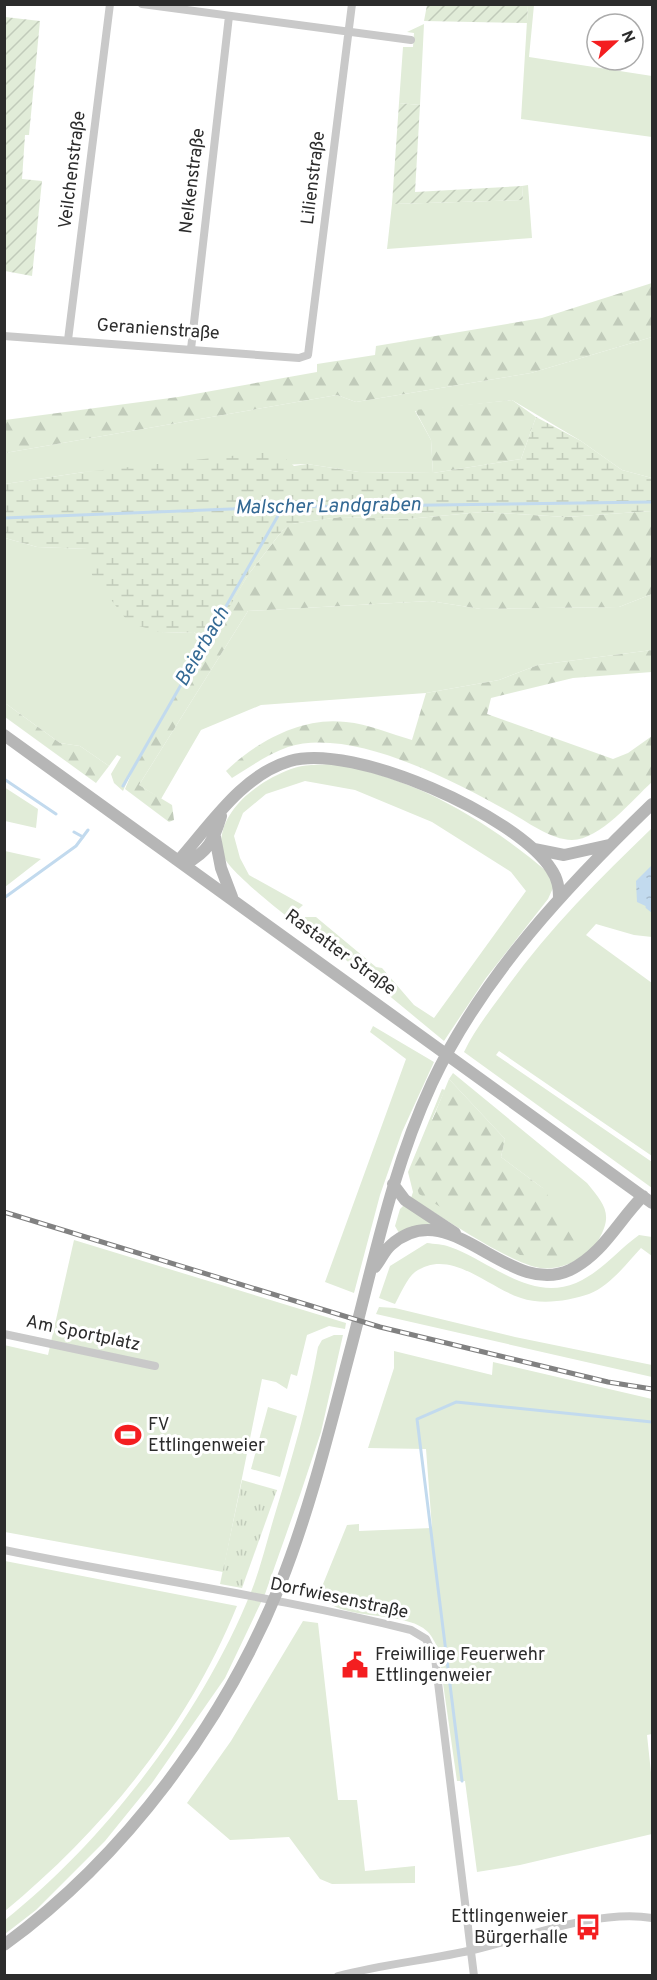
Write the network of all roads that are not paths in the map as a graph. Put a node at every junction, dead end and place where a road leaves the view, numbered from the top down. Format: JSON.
{"nodes":[{"id":1,"x":110,"y":4,"type":"edge"},
{"id":2,"x":142,"y":4,"type":"edge"},
{"id":3,"x":352,"y":4,"type":"edge"},
{"id":4,"x":229,"y":16,"type":"junction"},
{"id":5,"x":348,"y":31,"type":"junction"},
{"id":6,"x":411,"y":40,"type":"dead end"},
{"id":7,"x":4,"y":336,"type":"edge"},
{"id":8,"x":68,"y":340,"type":"junction"},
{"id":9,"x":191,"y":349,"type":"junction"},
{"id":10,"x":308,"y":355,"type":"joint"},
{"id":11,"x":4,"y":735,"type":"edge"},
{"id":12,"x":652,"y":804,"type":"edge"},
{"id":13,"x":222,"y":812,"type":"junction"},
{"id":14,"x":215,"y":837,"type":"junction"},
{"id":15,"x":609,"y":845,"type":"junction"},
{"id":16,"x":534,"y":849,"type":"junction"},
{"id":17,"x":182,"y":862,"type":"junction"},
{"id":18,"x":233,"y":898,"type":"junction"},
{"id":19,"x":559,"y":899,"type":"junction"},
{"id":20,"x":393,"y":1184,"type":"junction"},
{"id":21,"x":648,"y":1199,"type":"edge"},
{"id":22,"x":462,"y":1239,"type":"junction"},
{"id":23,"x":369,"y":1276,"type":"junction"},
{"id":24,"x":4,"y":1334,"type":"edge"},
{"id":25,"x":155,"y":1366,"type":"dead end"},
{"id":26,"x":4,"y":1550,"type":"edge"},
{"id":27,"x":652,"y":1918,"type":"edge"},
{"id":28,"x":4,"y":1945,"type":"edge"},
{"id":29,"x":472,"y":1950,"type":"junction"},
{"id":30,"x":338,"y":1976,"type":"edge"},
{"id":31,"x":474,"y":1976,"type":"edge"}],
"edges":[{"from":1,"to":8,"type":"street","name":"Veilchenstraße"},
{"from":2,"to":4,"type":"street"},
{"from":3,"to":5,"type":"street","name":"Lilienstraße"},
{"from":4,"to":5,"type":"street"},
{"from":4,"to":9,"type":"street","name":"Nelkenstraße"},
{"from":5,"to":6,"type":"street"},
{"from":5,"to":10,"type":"street","name":"Lilienstraße"},
{"from":7,"to":8,"type":"street","name":"Geranienstraße"},
{"from":8,"to":9,"type":"street","name":"Geranienstraße"},
{"from":9,"to":10,"type":"street","name":"Geranienstraße"},
{"from":11,"to":17,"type":"main road","name":"Rastatter Straße"},
{"from":12,"to":15,"type":"main road"},
{"from":13,"to":14,"type":"main road"},
{"from":13,"to":16,"type":"main road"},
{"from":13,"to":17,"type":"main road"},
{"from":14,"to":17,"type":"main road"},
{"from":14,"to":18,"type":"main road"},
{"from":15,"to":16,"type":"main road"},
{"from":15,"to":19,"type":"main road"},
{"from":16,"to":19,"type":"main road"},
{"from":17,"to":18,"type":"main road","name":"Rastatter Straße"},
{"from":18,"to":21,"type":"main road","name":"Rastatter Straße"},
{"from":19,"to":20,"type":"main road"},
{"from":20,"to":22,"type":"main road"},
{"from":20,"to":23,"type":"main road"},
{"from":21,"to":22,"type":"main road"},
{"from":22,"to":23,"type":"main road"},
{"from":23,"to":28,"type":"main road"},
{"from":24,"to":25,"type":"street","name":"Am Sportplatz"},
{"from":26,"to":29,"type":"street","name":"Dorfwiesenstraße"},
{"from":27,"to":29,"type":"street"},
{"from":29,"to":30,"type":"street"},
{"from":29,"to":31,"type":"street","name":"Dorfwiesenstraße"}]}
